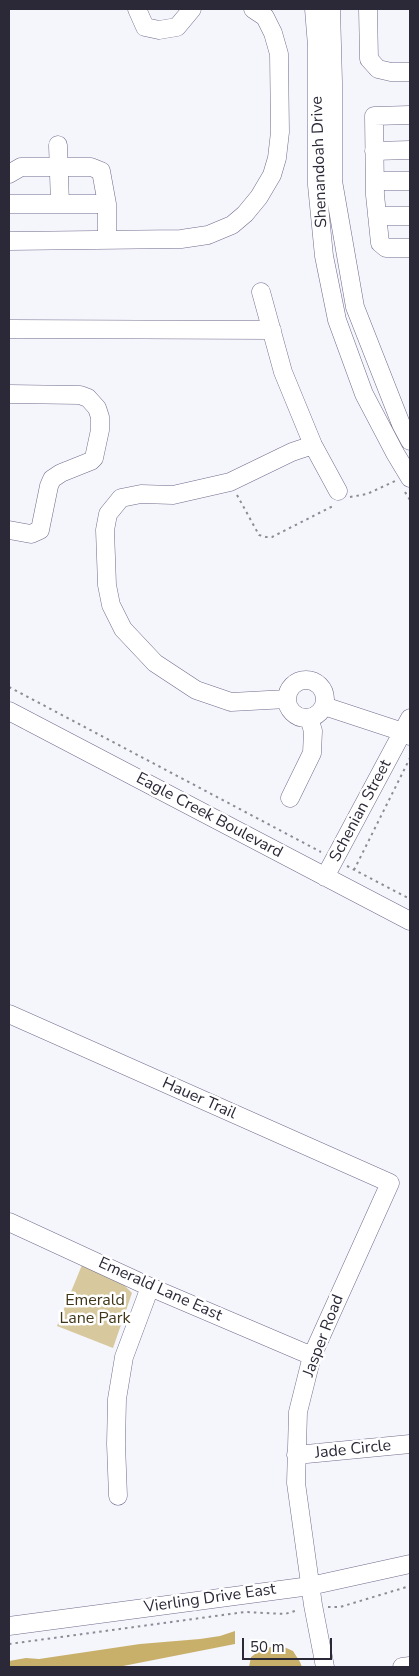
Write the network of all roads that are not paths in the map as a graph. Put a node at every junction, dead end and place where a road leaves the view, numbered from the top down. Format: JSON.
{"nodes":[{"id":1,"x":137,"y":9,"type":"edge"},
{"id":2,"x":192,"y":9,"type":"edge"},
{"id":3,"x":253,"y":9,"type":"edge"},
{"id":4,"x":314,"y":9,"type":"edge"},
{"id":5,"x":331,"y":9,"type":"edge"},
{"id":6,"x":368,"y":9,"type":"edge"},
{"id":7,"x":410,"y":72,"type":"edge"},
{"id":8,"x":410,"y":116,"type":"edge"},
{"id":9,"x":58,"y":145,"type":"dead end"},
{"id":10,"x":410,"y":150,"type":"edge"},
{"id":11,"x":374,"y":151,"type":"junction"},
{"id":12,"x":59,"y":166,"type":"junction"},
{"id":13,"x":9,"y":174,"type":"edge"},
{"id":14,"x":375,"y":181,"type":"junction"},
{"id":15,"x":410,"y":181,"type":"edge"},
{"id":16,"x":9,"y":204,"type":"edge"},
{"id":17,"x":60,"y":204,"type":"junction"},
{"id":18,"x":107,"y":204,"type":"junction"},
{"id":19,"x":377,"y":216,"type":"junction"},
{"id":20,"x":410,"y":216,"type":"edge"},
{"id":21,"x":107,"y":240,"type":"junction"},
{"id":22,"x":9,"y":241,"type":"edge"},
{"id":23,"x":410,"y":248,"type":"edge"},
{"id":24,"x":261,"y":292,"type":"dead end"},
{"id":25,"x":9,"y":329,"type":"edge"},
{"id":26,"x":272,"y":330,"type":"junction"},
{"id":27,"x":9,"y":394,"type":"edge"},
{"id":28,"x":410,"y":441,"type":"edge"},
{"id":29,"x":313,"y":445,"type":"junction"},
{"id":30,"x":403,"y":479,"type":"edge"},
{"id":31,"x":342,"y":497,"type":"road end"},
{"id":32,"x":9,"y":530,"type":"edge"},
{"id":33,"x":287,"y":699,"type":"junction"},
{"id":34,"x":324,"y":706,"type":"junction"},
{"id":35,"x":9,"y":712,"type":"edge"},
{"id":36,"x":309,"y":718,"type":"junction"},
{"id":37,"x":408,"y":729,"type":"edge"},
{"id":38,"x":290,"y":798,"type":"dead end"},
{"id":39,"x":325,"y":877,"type":"junction"},
{"id":40,"x":410,"y":921,"type":"edge"},
{"id":41,"x":9,"y":1014,"type":"edge"},
{"id":42,"x":390,"y":1183,"type":"joint"},
{"id":43,"x":9,"y":1222,"type":"edge"},
{"id":44,"x":150,"y":1287,"type":"junction"},
{"id":45,"x":312,"y":1356,"type":"junction"},
{"id":46,"x":410,"y":1444,"type":"edge"},
{"id":47,"x":296,"y":1455,"type":"junction"},
{"id":48,"x":118,"y":1496,"type":"dead end"},
{"id":49,"x":410,"y":1564,"type":"edge"},
{"id":50,"x":310,"y":1586,"type":"junction"},
{"id":51,"x":9,"y":1626,"type":"edge"},
{"id":52,"x":410,"y":1666,"type":"edge"},
{"id":53,"x":324,"y":1667,"type":"edge"},
{"id":54,"x":402,"y":1667,"type":"edge"}],
"edges":[{"from":1,"to":2,"type":"street"},
{"from":3,"to":21,"type":"street"},
{"from":4,"to":30,"type":"street","name":"Shenandoah Drive"},
{"from":5,"to":28,"type":"street","name":"Shenandoah Drive"},
{"from":6,"to":7,"type":"street"},
{"from":8,"to":11,"type":"street"},
{"from":9,"to":12,"type":"street"},
{"from":10,"to":11,"type":"street"},
{"from":11,"to":14,"type":"street"},
{"from":12,"to":13,"type":"street"},
{"from":12,"to":17,"type":"street"},
{"from":12,"to":18,"type":"street"},
{"from":14,"to":15,"type":"street"},
{"from":14,"to":19,"type":"street"},
{"from":16,"to":17,"type":"street"},
{"from":17,"to":18,"type":"street"},
{"from":18,"to":21,"type":"street"},
{"from":19,"to":20,"type":"street"},
{"from":19,"to":23,"type":"street"},
{"from":21,"to":22,"type":"street"},
{"from":24,"to":26,"type":"street"},
{"from":25,"to":26,"type":"street"},
{"from":26,"to":29,"type":"street"},
{"from":27,"to":32,"type":"street"},
{"from":29,"to":31,"type":"street"},
{"from":29,"to":33,"type":"street"},
{"from":33,"to":34,"type":"street"},
{"from":33,"to":36,"type":"street"},
{"from":34,"to":36,"type":"street"},
{"from":34,"to":37,"type":"street"},
{"from":35,"to":39,"type":"street","name":"Eagle Creek Boulevard"},
{"from":36,"to":38,"type":"street"},
{"from":37,"to":39,"type":"street","name":"Schenian Street"},
{"from":39,"to":40,"type":"street","name":"Eagle Creek Boulevard"},
{"from":41,"to":42,"type":"street","name":"Hauer Trail"},
{"from":42,"to":45,"type":"street","name":"Jasper Road"},
{"from":43,"to":44,"type":"street","name":"Emerald Lane East"},
{"from":44,"to":45,"type":"street","name":"Emerald Lane East"},
{"from":44,"to":48,"type":"street"},
{"from":45,"to":47,"type":"street","name":"Jasper Road"},
{"from":46,"to":47,"type":"street","name":"Jade Circle"},
{"from":47,"to":50,"type":"street","name":"Jasper Road"},
{"from":49,"to":50,"type":"street","name":"Vierling Drive East"},
{"from":50,"to":51,"type":"street","name":"Vierling Drive East"},
{"from":50,"to":53,"type":"street","name":"Jasper Road"},
{"from":52,"to":54,"type":"street"}]}
